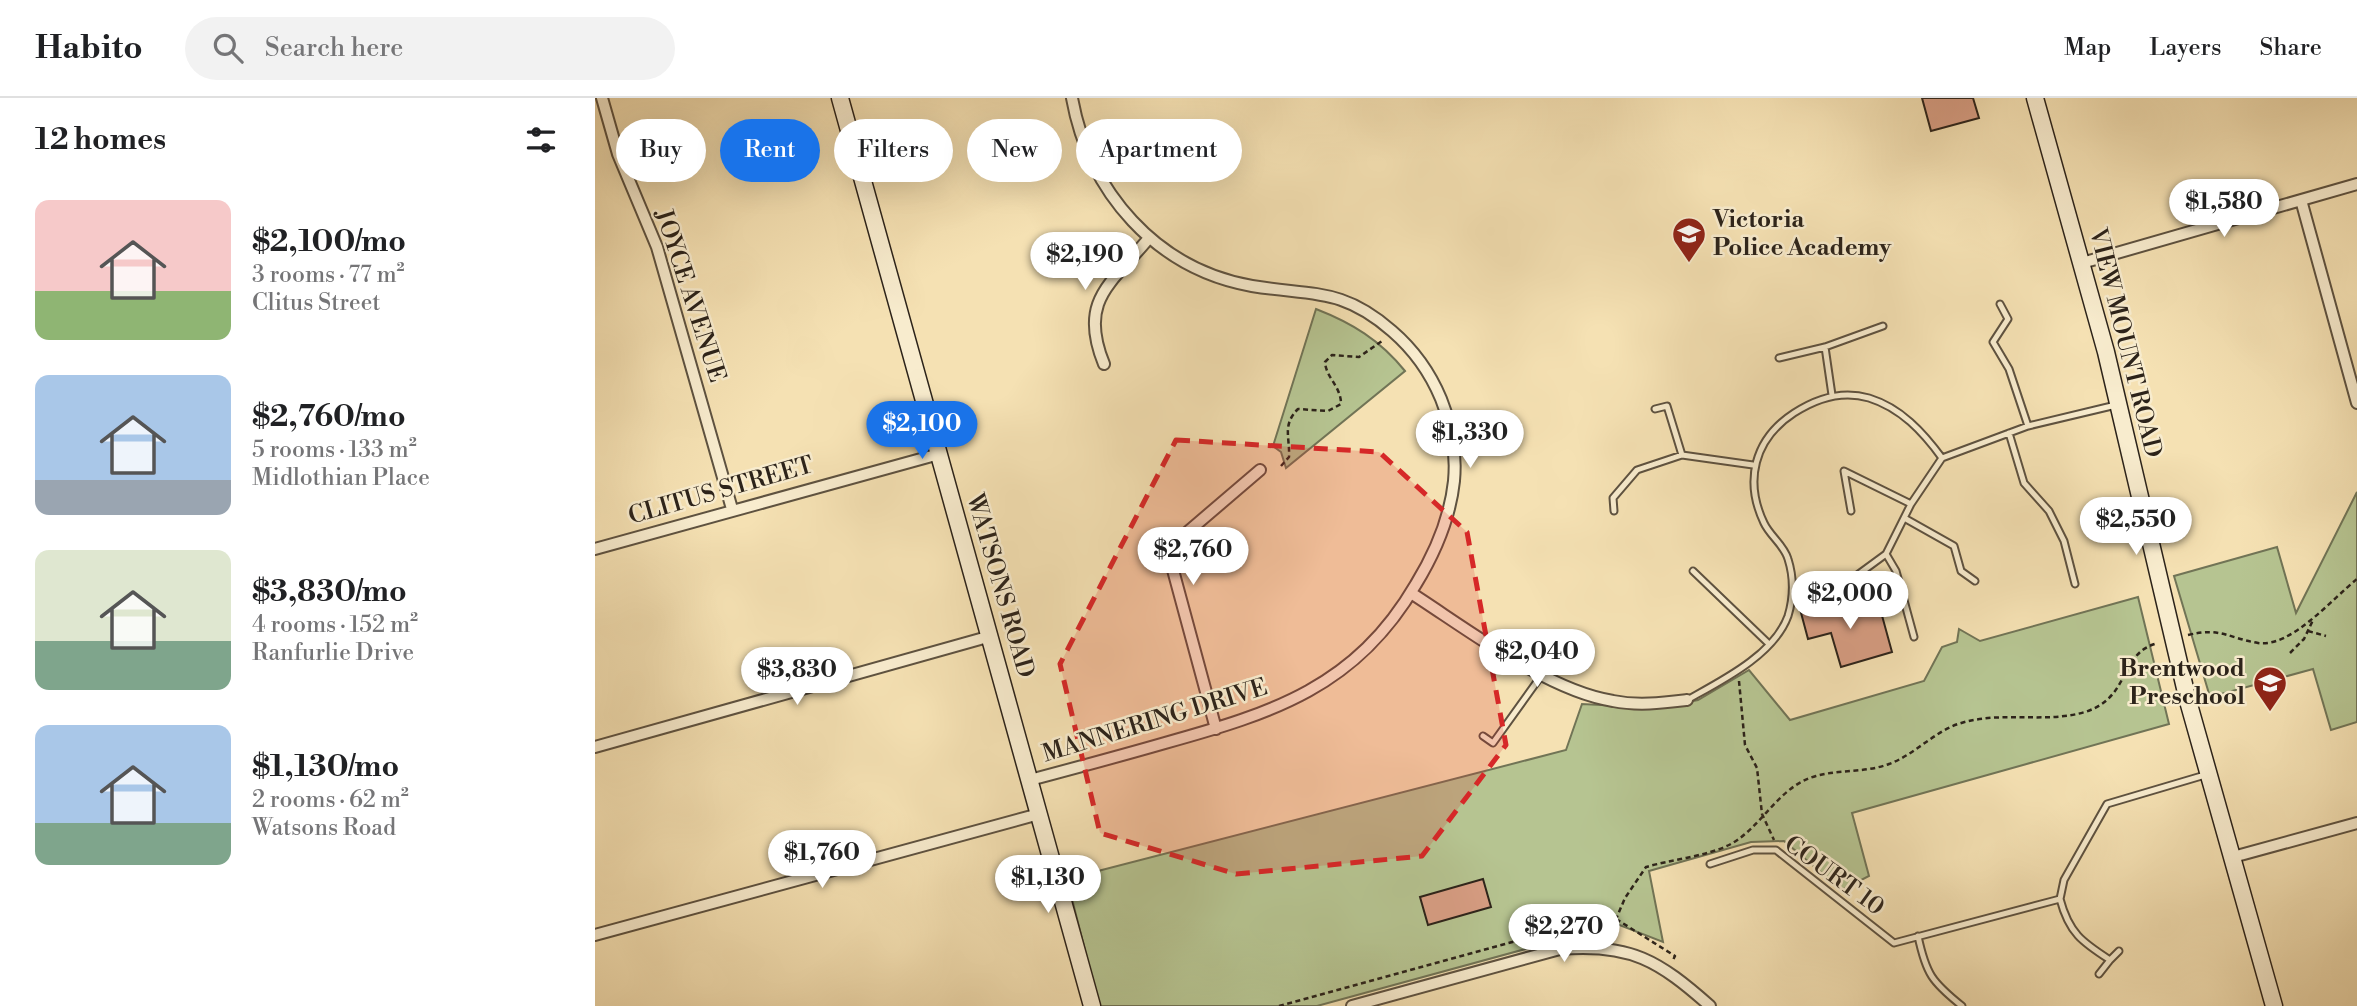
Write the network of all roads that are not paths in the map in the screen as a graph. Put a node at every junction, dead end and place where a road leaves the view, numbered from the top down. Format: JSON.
{"nodes":[{"id":1,"x":602,"y":98,"type":"edge"},
{"id":2,"x":840,"y":98,"type":"edge"},
{"id":3,"x":1072,"y":98,"type":"edge"},
{"id":4,"x":2035,"y":98,"type":"edge"},
{"id":5,"x":2357,"y":184,"type":"edge"},
{"id":6,"x":2301,"y":200,"type":"junction"},
{"id":7,"x":1149,"y":238,"type":"junction"},
{"id":8,"x":2083,"y":263,"type":"junction"},
{"id":9,"x":2000,"y":304,"type":"dead end"},
{"id":10,"x":1883,"y":326,"type":"dead end"},
{"id":11,"x":1825,"y":347,"type":"junction"},
{"id":12,"x":1779,"y":358,"type":"dead end"},
{"id":13,"x":1104,"y":363,"type":"dead end"},
{"id":14,"x":1832,"y":395,"type":"junction"},
{"id":15,"x":2357,"y":403,"type":"edge"},
{"id":16,"x":2119,"y":404,"type":"junction"},
{"id":17,"x":1655,"y":409,"type":"dead end"},
{"id":18,"x":2028,"y":426,"type":"junction"},
{"id":19,"x":2009,"y":433,"type":"junction"},
{"id":20,"x":939,"y":454,"type":"junction"},
{"id":21,"x":1682,"y":455,"type":"junction"},
{"id":22,"x":1942,"y":458,"type":"junction"},
{"id":23,"x":1753,"y":465,"type":"junction"},
{"id":24,"x":1260,"y":470,"type":"dead end"},
{"id":25,"x":1911,"y":503,"type":"junction"},
{"id":26,"x":732,"y":509,"type":"junction"},
{"id":27,"x":1851,"y":511,"type":"dead end"},
{"id":28,"x":1614,"y":512,"type":"dead end"},
{"id":29,"x":1906,"y":519,"type":"junction"},
{"id":30,"x":595,"y":549,"type":"edge"},
{"id":31,"x":1886,"y":554,"type":"junction"},
{"id":32,"x":1693,"y":571,"type":"dead end"},
{"id":33,"x":1975,"y":581,"type":"dead end"},
{"id":34,"x":2075,"y":583,"type":"dead end"},
{"id":35,"x":1794,"y":588,"type":"junction"},
{"id":36,"x":1411,"y":593,"type":"junction"},
{"id":37,"x":991,"y":636,"type":"junction"},
{"id":38,"x":1914,"y":637,"type":"dead end"},
{"id":39,"x":1769,"y":644,"type":"junction"},
{"id":40,"x":1543,"y":674,"type":"junction"},
{"id":41,"x":1687,"y":699,"type":"joint"},
{"id":42,"x":1216,"y":729,"type":"junction"},
{"id":43,"x":1483,"y":736,"type":"dead end"},
{"id":44,"x":595,"y":747,"type":"edge"},
{"id":45,"x":2208,"y":774,"type":"junction"},
{"id":46,"x":1030,"y":780,"type":"junction"},
{"id":47,"x":1039,"y":814,"type":"junction"},
{"id":48,"x":2357,"y":823,"type":"edge"},
{"id":49,"x":2233,"y":857,"type":"junction"},
{"id":50,"x":1710,"y":864,"type":"dead end"},
{"id":51,"x":2060,"y":900,"type":"junction"},
{"id":52,"x":596,"y":932,"type":"edge"},
{"id":53,"x":1918,"y":936,"type":"junction"},
{"id":54,"x":2119,"y":951,"type":"dead end"},
{"id":55,"x":2110,"y":960,"type":"junction"},
{"id":56,"x":2099,"y":974,"type":"dead end"},
{"id":57,"x":1092,"y":1006,"type":"edge"},
{"id":58,"x":1352,"y":1006,"type":"edge"},
{"id":59,"x":1710,"y":1006,"type":"edge"},
{"id":60,"x":1962,"y":1006,"type":"edge"},
{"id":61,"x":2274,"y":1006,"type":"edge"}],
"edges":[{"from":1,"to":26,"type":"street","name":"JOYCE AVENUE"},
{"from":2,"to":20,"type":"street","name":"WATSONS ROAD"},
{"from":3,"to":7,"type":"street","name":"MANNERING DRIVE"},
{"from":4,"to":8,"type":"street","name":"VIEW MOUNT ROAD"},
{"from":5,"to":6,"type":"street"},
{"from":6,"to":8,"type":"street"},
{"from":6,"to":15,"type":"street"},
{"from":7,"to":13,"type":"street"},
{"from":7,"to":36,"type":"street","name":"MANNERING DRIVE"},
{"from":8,"to":16,"type":"street","name":"VIEW MOUNT ROAD"},
{"from":9,"to":18,"type":"lane"},
{"from":10,"to":11,"type":"lane"},
{"from":11,"to":12,"type":"lane"},
{"from":11,"to":14,"type":"lane"},
{"from":14,"to":22,"type":"lane"},
{"from":14,"to":23,"type":"lane"},
{"from":16,"to":18,"type":"lane"},
{"from":16,"to":45,"type":"street","name":"VIEW MOUNT ROAD"},
{"from":17,"to":21,"type":"lane"},
{"from":18,"to":19,"type":"lane"},
{"from":19,"to":22,"type":"lane"},
{"from":19,"to":34,"type":"lane"},
{"from":20,"to":26,"type":"street","name":"CLITUS STREET"},
{"from":20,"to":37,"type":"street","name":"WATSONS ROAD"},
{"from":21,"to":23,"type":"lane"},
{"from":21,"to":28,"type":"lane"},
{"from":22,"to":25,"type":"lane"},
{"from":23,"to":35,"type":"lane"},
{"from":24,"to":42,"type":"street"},
{"from":25,"to":27,"type":"lane"},
{"from":25,"to":29,"type":"lane"},
{"from":26,"to":30,"type":"street","name":"CLITUS STREET"},
{"from":29,"to":31,"type":"lane"},
{"from":29,"to":33,"type":"lane"},
{"from":31,"to":35,"type":"lane"},
{"from":31,"to":38,"type":"lane"},
{"from":32,"to":39,"type":"lane"},
{"from":35,"to":39,"type":"lane"},
{"from":36,"to":40,"type":"street"},
{"from":36,"to":42,"type":"street","name":"MANNERING DRIVE"},
{"from":37,"to":44,"type":"street"},
{"from":37,"to":46,"type":"street","name":"WATSONS ROAD"},
{"from":39,"to":41,"type":"lane"},
{"from":40,"to":41,"type":"street"},
{"from":40,"to":43,"type":"lane"},
{"from":42,"to":46,"type":"street","name":"MANNERING DRIVE"},
{"from":45,"to":49,"type":"street","name":"VIEW MOUNT ROAD"},
{"from":45,"to":51,"type":"lane"},
{"from":46,"to":47,"type":"street","name":"WATSONS ROAD"},
{"from":47,"to":52,"type":"street"},
{"from":47,"to":57,"type":"street","name":"WATSONS ROAD"},
{"from":48,"to":49,"type":"street"},
{"from":49,"to":61,"type":"street","name":"VIEW MOUNT ROAD"},
{"from":50,"to":53,"type":"lane","name":"COURT 10"},
{"from":51,"to":53,"type":"lane"},
{"from":51,"to":55,"type":"lane"},
{"from":53,"to":60,"type":"lane"},
{"from":54,"to":55,"type":"lane"},
{"from":55,"to":56,"type":"lane"},
{"from":58,"to":59,"type":"street"}]}
